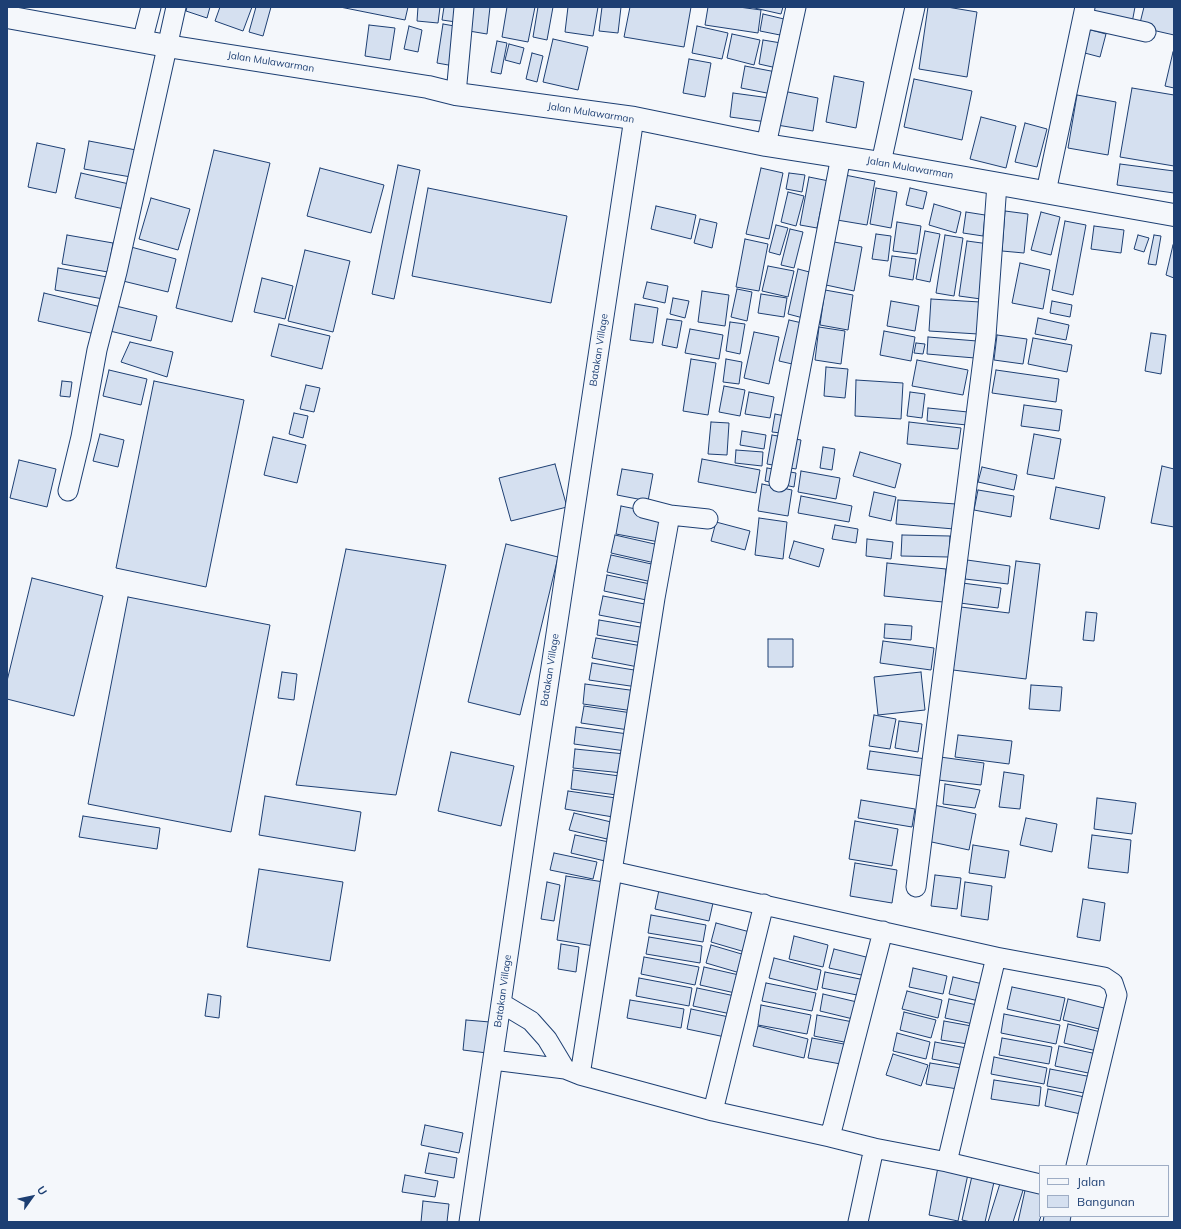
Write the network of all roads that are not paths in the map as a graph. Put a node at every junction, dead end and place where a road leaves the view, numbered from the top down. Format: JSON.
{"nodes":[{"id":1,"x":151,"y":7,"type":"edge"},
{"id":2,"x":176,"y":7,"type":"edge"},
{"id":3,"x":464,"y":7,"type":"edge"},
{"id":4,"x":796,"y":7,"type":"edge"},
{"id":5,"x":915,"y":7,"type":"edge"},
{"id":6,"x":1084,"y":13,"type":"edge"},
{"id":7,"x":12,"y":14,"type":"edge"},
{"id":8,"x":1146,"y":32,"type":"dead end"},
{"id":9,"x":142,"y":42,"type":"junction"},
{"id":10,"x":167,"y":46,"type":"junction"},
{"id":11,"x":456,"y":94,"type":"junction"},
{"id":12,"x":634,"y":118,"type":"junction"},
{"id":13,"x":766,"y":145,"type":"junction"},
{"id":14,"x":841,"y":156,"type":"junction"},
{"id":15,"x":881,"y":163,"type":"junction"},
{"id":16,"x":997,"y":184,"type":"junction"},
{"id":17,"x":1046,"y":192,"type":"junction"},
{"id":18,"x":1174,"y":215,"type":"edge"},
{"id":19,"x":779,"y":482,"type":"dead end"},
{"id":20,"x":68,"y":491,"type":"dead end"},
{"id":21,"x":643,"y":508,"type":"dead end"},
{"id":22,"x":670,"y":515,"type":"junction"},
{"id":23,"x":708,"y":519,"type":"dead end"},
{"id":24,"x":612,"y":871,"type":"junction"},
{"id":25,"x":916,"y":887,"type":"dead end"},
{"id":26,"x":764,"y":904,"type":"junction"},
{"id":27,"x":884,"y":931,"type":"junction"},
{"id":28,"x":996,"y":957,"type":"junction"},
{"id":29,"x":501,"y":1002,"type":"junction"},
{"id":30,"x":493,"y":1060,"type":"junction"},
{"id":31,"x":572,"y":1072,"type":"junction"},
{"id":32,"x":714,"y":1111,"type":"junction"},
{"id":33,"x":830,"y":1137,"type":"junction"},
{"id":34,"x":874,"y":1148,"type":"junction"},
{"id":35,"x":948,"y":1162,"type":"junction"},
{"id":36,"x":1076,"y":1165,"type":"edge"},
{"id":37,"x":1039,"y":1184,"type":"edge"},
{"id":38,"x":469,"y":1222,"type":"edge"},
{"id":39,"x":858,"y":1222,"type":"edge"}],
"edges":[{"from":1,"to":9,"type":"street"},
{"from":2,"to":10,"type":"street"},
{"from":3,"to":11,"type":"street"},
{"from":4,"to":13,"type":"street"},
{"from":5,"to":15,"type":"street"},
{"from":6,"to":8,"type":"street"},
{"from":6,"to":17,"type":"street"},
{"from":7,"to":9,"type":"main road","name":"Jalan Mulawarman"},
{"from":9,"to":10,"type":"main road","name":"Jalan Mulawarman"},
{"from":10,"to":11,"type":"main road","name":"Jalan Mulawarman"},
{"from":10,"to":20,"type":"street"},
{"from":11,"to":12,"type":"main road","name":"Jalan Mulawarman"},
{"from":12,"to":13,"type":"main road","name":"Jalan Mulawarman"},
{"from":12,"to":29,"type":"street","name":"Batakan Village"},
{"from":13,"to":14,"type":"main road","name":"Jalan Mulawarman"},
{"from":14,"to":15,"type":"main road","name":"Jalan Mulawarman"},
{"from":14,"to":19,"type":"street"},
{"from":15,"to":16,"type":"main road","name":"Jalan Mulawarman"},
{"from":16,"to":17,"type":"main road","name":"Jalan Mulawarman"},
{"from":16,"to":25,"type":"street"},
{"from":17,"to":18,"type":"main road","name":"Jalan Mulawarman"},
{"from":21,"to":22,"type":"street"},
{"from":22,"to":23,"type":"street"},
{"from":22,"to":24,"type":"street"},
{"from":24,"to":26,"type":"street"},
{"from":24,"to":31,"type":"street"},
{"from":26,"to":27,"type":"street"},
{"from":26,"to":32,"type":"street"},
{"from":27,"to":28,"type":"street"},
{"from":27,"to":33,"type":"street"},
{"from":28,"to":35,"type":"street"},
{"from":28,"to":36,"type":"street"},
{"from":29,"to":30,"type":"street","name":"Batakan Village"},
{"from":29,"to":31,"type":"street"},
{"from":30,"to":31,"type":"street"},
{"from":30,"to":38,"type":"street","name":"Batakan Village"},
{"from":31,"to":32,"type":"street"},
{"from":32,"to":33,"type":"street"},
{"from":33,"to":34,"type":"street"},
{"from":34,"to":35,"type":"street"},
{"from":34,"to":39,"type":"street"},
{"from":35,"to":37,"type":"street"}]}
